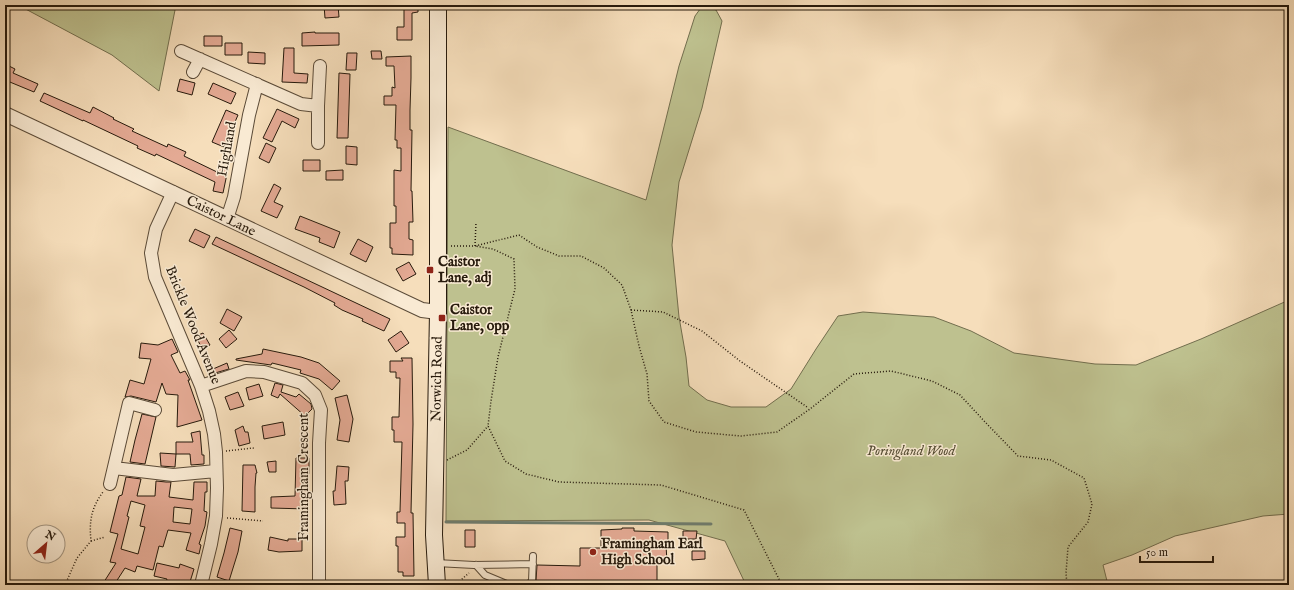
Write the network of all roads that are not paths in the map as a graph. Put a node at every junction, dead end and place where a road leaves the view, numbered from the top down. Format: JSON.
{"nodes":[{"id":1,"x":438,"y":5,"type":"edge"},
{"id":2,"x":181,"y":51,"type":"dead end"},
{"id":3,"x":200,"y":59,"type":"junction"},
{"id":4,"x":320,"y":66,"type":"dead end"},
{"id":5,"x":193,"y":72,"type":"dead end"},
{"id":6,"x":257,"y":84,"type":"junction"},
{"id":7,"x":318,"y":106,"type":"junction"},
{"id":8,"x":5,"y":114,"type":"edge"},
{"id":9,"x":318,"y":143,"type":"dead end"},
{"id":10,"x":173,"y":192,"type":"junction"},
{"id":11,"x":227,"y":220,"type":"junction"},
{"id":12,"x":438,"y":312,"type":"junction"},
{"id":13,"x":201,"y":386,"type":"junction"},
{"id":14,"x":155,"y":410,"type":"dead end"},
{"id":15,"x":114,"y":468,"type":"junction"},
{"id":16,"x":216,"y":471,"type":"junction"},
{"id":17,"x":110,"y":484,"type":"road end"},
{"id":18,"x":533,"y":556,"type":"dead end"},
{"id":19,"x":436,"y":563,"type":"junction"},
{"id":20,"x":533,"y":564,"type":"junction"},
{"id":21,"x":476,"y":565,"type":"junction"},
{"id":22,"x":204,"y":584,"type":"edge"},
{"id":23,"x":506,"y":584,"type":"edge"},
{"id":24,"x":319,"y":585,"type":"edge"},
{"id":25,"x":437,"y":585,"type":"edge"},
{"id":26,"x":527,"y":585,"type":"edge"}],
"edges":[{"from":1,"to":12,"type":"main road","name":"Norwich Road"},
{"from":2,"to":3,"type":"street"},
{"from":3,"to":5,"type":"street"},
{"from":3,"to":6,"type":"street"},
{"from":4,"to":7,"type":"street"},
{"from":6,"to":7,"type":"street"},
{"from":6,"to":11,"type":"street","name":"Highland"},
{"from":7,"to":9,"type":"street"},
{"from":8,"to":10,"type":"street","name":"Caistor Lane"},
{"from":10,"to":11,"type":"street","name":"Caistor Lane"},
{"from":10,"to":13,"type":"street","name":"Brickle Wood Avenue"},
{"from":11,"to":12,"type":"street","name":"Caistor Lane"},
{"from":12,"to":19,"type":"main road","name":"Norwich Road"},
{"from":13,"to":16,"type":"street","name":"Brickle Wood Avenue"},
{"from":13,"to":24,"type":"street","name":"Framingham Crescent"},
{"from":14,"to":15,"type":"street"},
{"from":15,"to":16,"type":"street"},
{"from":15,"to":17,"type":"street"},
{"from":16,"to":22,"type":"street","name":"Brickle Wood Avenue"},
{"from":18,"to":20,"type":"lane"},
{"from":19,"to":21,"type":"lane"},
{"from":19,"to":25,"type":"main road","name":"Norwich Road"},
{"from":20,"to":21,"type":"lane"},
{"from":20,"to":26,"type":"lane"},
{"from":21,"to":23,"type":"lane"}]}
